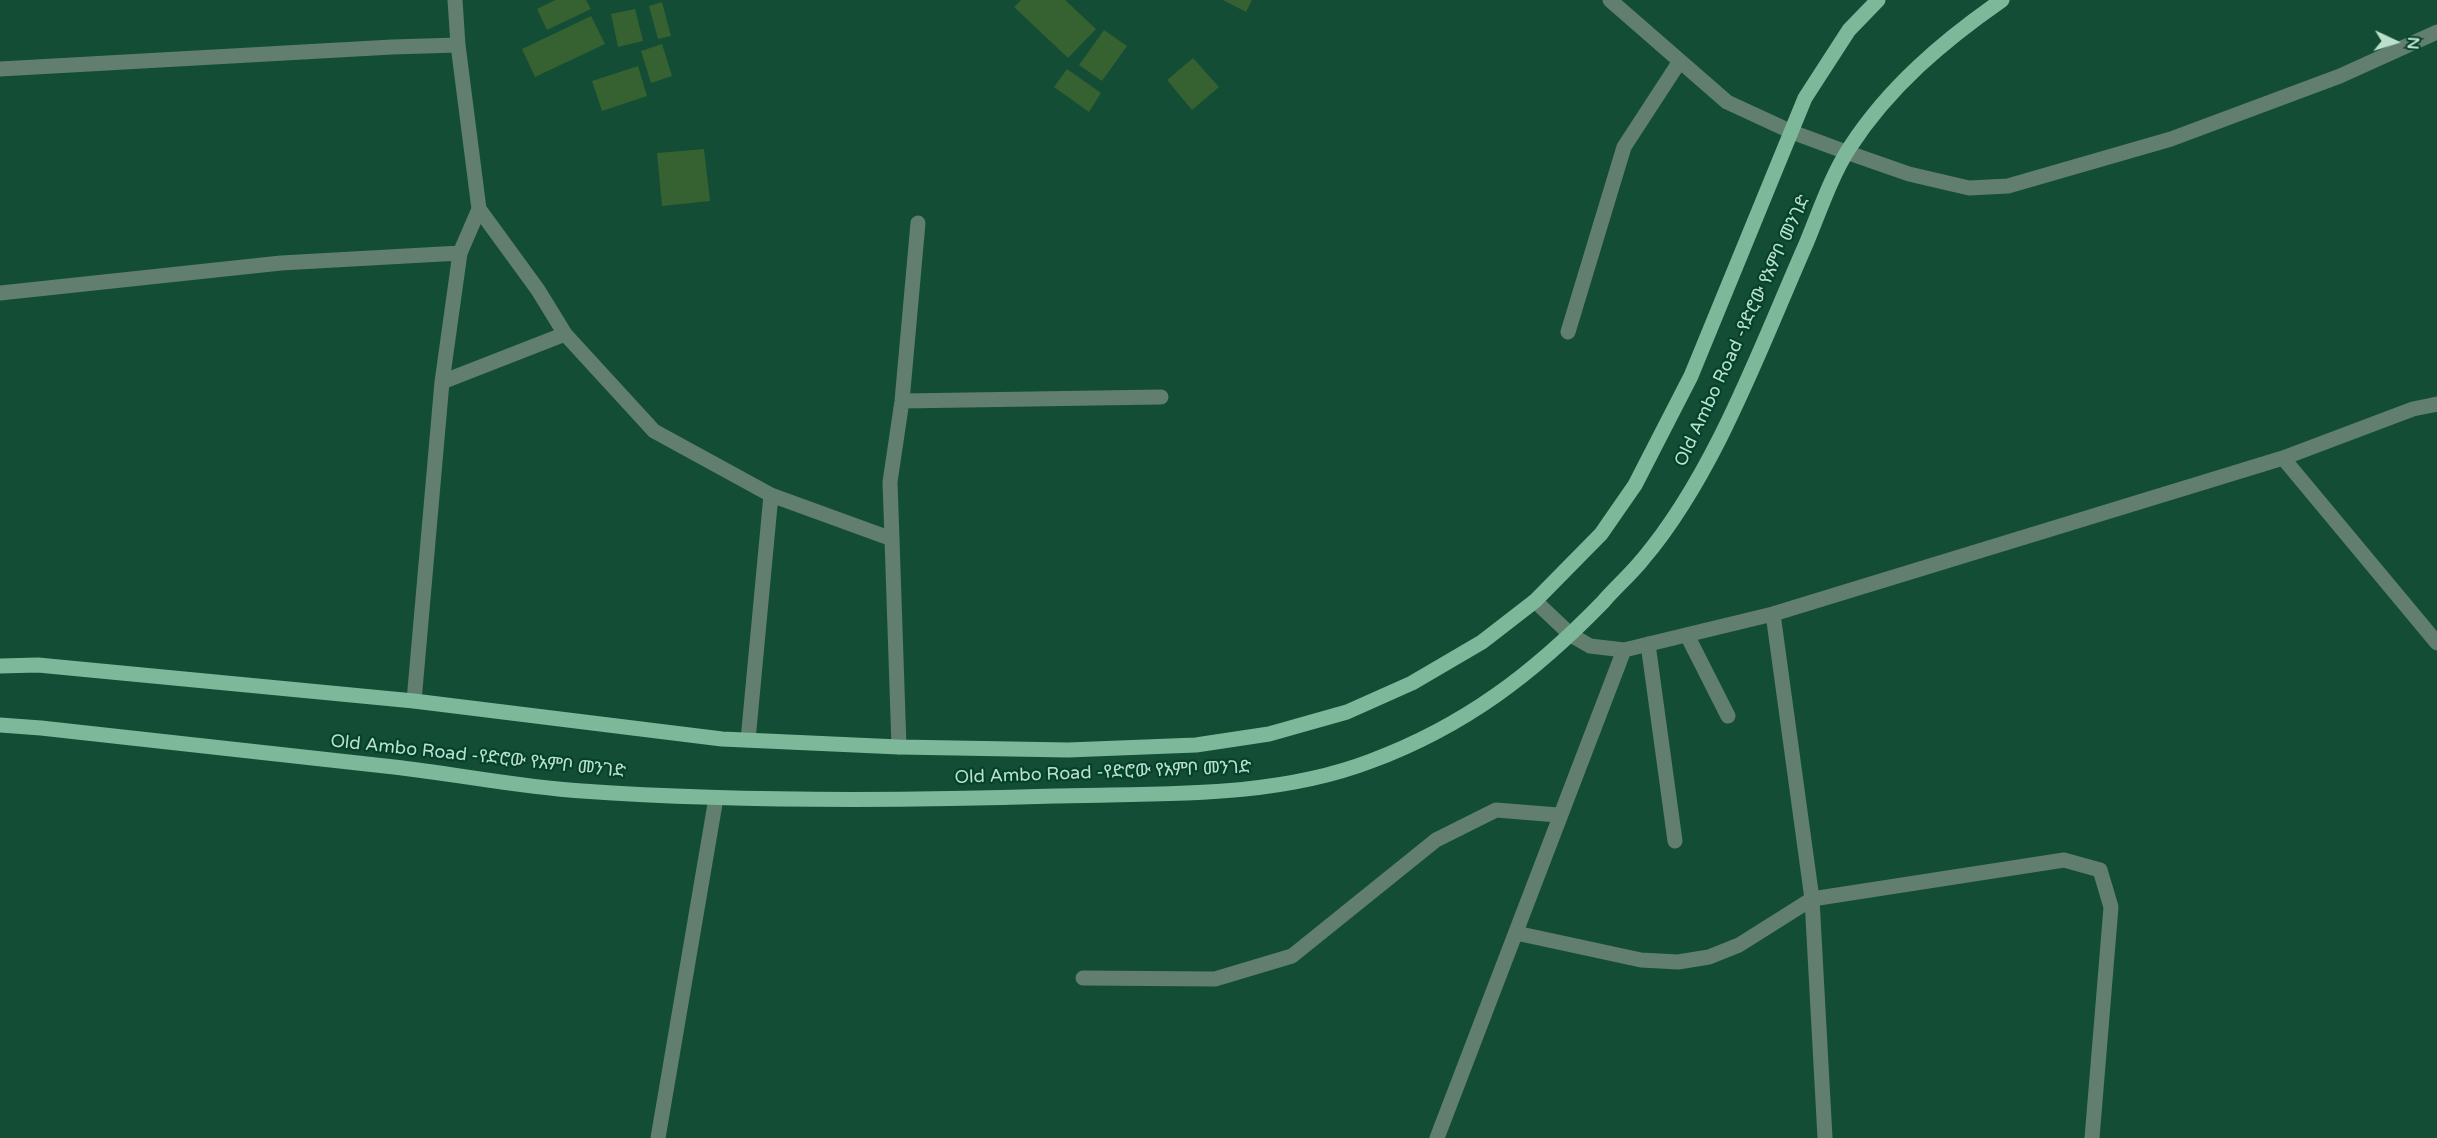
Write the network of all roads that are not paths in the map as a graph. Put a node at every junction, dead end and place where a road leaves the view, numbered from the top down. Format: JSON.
{"nodes":[{"id":1,"x":455,"y":0,"type":"edge"},
{"id":2,"x":1610,"y":0,"type":"edge"},
{"id":3,"x":1878,"y":0,"type":"edge"},
{"id":4,"x":2002,"y":0,"type":"edge"},
{"id":5,"x":2437,"y":32,"type":"edge"},
{"id":6,"x":458,"y":45,"type":"junction"},
{"id":7,"x":1680,"y":61,"type":"junction"},
{"id":8,"x":0,"y":69,"type":"edge"},
{"id":9,"x":1792,"y":132,"type":"junction"},
{"id":10,"x":1846,"y":152,"type":"junction"},
{"id":11,"x":479,"y":209,"type":"junction"},
{"id":12,"x":918,"y":223,"type":"dead end"},
{"id":13,"x":460,"y":253,"type":"junction"},
{"id":14,"x":0,"y":293,"type":"edge"},
{"id":15,"x":1568,"y":332,"type":"dead end"},
{"id":16,"x":566,"y":334,"type":"junction"},
{"id":17,"x":442,"y":381,"type":"junction"},
{"id":18,"x":1161,"y":397,"type":"dead end"},
{"id":19,"x":902,"y":401,"type":"junction"},
{"id":20,"x":2437,"y":404,"type":"edge"},
{"id":21,"x":2283,"y":458,"type":"junction"},
{"id":22,"x":771,"y":495,"type":"junction"},
{"id":23,"x":892,"y":539,"type":"junction"},
{"id":24,"x":1535,"y":601,"type":"junction"},
{"id":25,"x":1773,"y":614,"type":"junction"},
{"id":26,"x":1571,"y":635,"type":"junction"},
{"id":27,"x":1687,"y":635,"type":"junction"},
{"id":28,"x":2437,"y":643,"type":"edge"},
{"id":29,"x":1648,"y":644,"type":"junction"},
{"id":30,"x":1624,"y":650,"type":"junction"},
{"id":31,"x":0,"y":666,"type":"edge"},
{"id":32,"x":414,"y":701,"type":"junction"},
{"id":33,"x":1728,"y":717,"type":"dead end"},
{"id":34,"x":0,"y":725,"type":"edge"},
{"id":35,"x":748,"y":740,"type":"junction"},
{"id":36,"x":899,"y":747,"type":"junction"},
{"id":37,"x":716,"y":798,"type":"junction"},
{"id":38,"x":1558,"y":815,"type":"junction"},
{"id":39,"x":1675,"y":841,"type":"dead end"},
{"id":40,"x":1812,"y":899,"type":"junction"},
{"id":41,"x":1516,"y":933,"type":"junction"},
{"id":42,"x":1083,"y":978,"type":"dead end"},
{"id":43,"x":657,"y":1138,"type":"edge"},
{"id":44,"x":1437,"y":1138,"type":"edge"},
{"id":45,"x":1825,"y":1138,"type":"edge"},
{"id":46,"x":2092,"y":1138,"type":"edge"}],
"edges":[{"from":1,"to":6,"type":"street"},
{"from":2,"to":7,"type":"street"},
{"from":3,"to":9,"type":"main road","name":"Old Ambo Road -የድሮው የአምቦ መንገድ"},
{"from":4,"to":10,"type":"main road","name":"Old Ambo Road -የድሮው የአምቦ መንገድ"},
{"from":5,"to":10,"type":"street"},
{"from":6,"to":8,"type":"street"},
{"from":6,"to":11,"type":"street"},
{"from":7,"to":9,"type":"street"},
{"from":7,"to":15,"type":"street"},
{"from":9,"to":10,"type":"street"},
{"from":9,"to":24,"type":"main road","name":"Old Ambo Road -የድሮው የአምቦ መንገድ"},
{"from":10,"to":26,"type":"main road","name":"Old Ambo Road -የድሮው የአምቦ መንገድ"},
{"from":11,"to":13,"type":"street"},
{"from":11,"to":16,"type":"street"},
{"from":12,"to":19,"type":"street"},
{"from":13,"to":14,"type":"street"},
{"from":13,"to":17,"type":"street"},
{"from":16,"to":17,"type":"street"},
{"from":16,"to":22,"type":"street"},
{"from":17,"to":32,"type":"street"},
{"from":18,"to":19,"type":"street"},
{"from":19,"to":23,"type":"street"},
{"from":20,"to":21,"type":"street"},
{"from":21,"to":25,"type":"street"},
{"from":21,"to":28,"type":"street"},
{"from":22,"to":23,"type":"street"},
{"from":22,"to":35,"type":"street"},
{"from":23,"to":36,"type":"street"},
{"from":24,"to":26,"type":"street"},
{"from":24,"to":36,"type":"main road","name":"Old Ambo Road -የድሮው የአምቦ መንገድ"},
{"from":25,"to":27,"type":"street"},
{"from":25,"to":40,"type":"street"},
{"from":26,"to":30,"type":"street"},
{"from":26,"to":37,"type":"main road","name":"Old Ambo Road -የድሮው የአምቦ መንገድ"},
{"from":27,"to":29,"type":"street"},
{"from":27,"to":33,"type":"street"},
{"from":29,"to":30,"type":"street"},
{"from":29,"to":39,"type":"street"},
{"from":30,"to":38,"type":"street"},
{"from":31,"to":32,"type":"main road","name":"Old Ambo Road -የድሮው የአምቦ መንገድ"},
{"from":32,"to":35,"type":"main road","name":"Old Ambo Road -የድሮው የአምቦ መንገድ"},
{"from":34,"to":37,"type":"main road","name":"Old Ambo Road -የድሮው የአምቦ መንገድ"},
{"from":35,"to":36,"type":"main road","name":"Old Ambo Road -የድሮው የአምቦ መንገድ"},
{"from":37,"to":43,"type":"street"},
{"from":38,"to":41,"type":"street"},
{"from":38,"to":42,"type":"street"},
{"from":40,"to":41,"type":"street"},
{"from":40,"to":45,"type":"street"},
{"from":40,"to":46,"type":"street"},
{"from":41,"to":44,"type":"street"}]}
